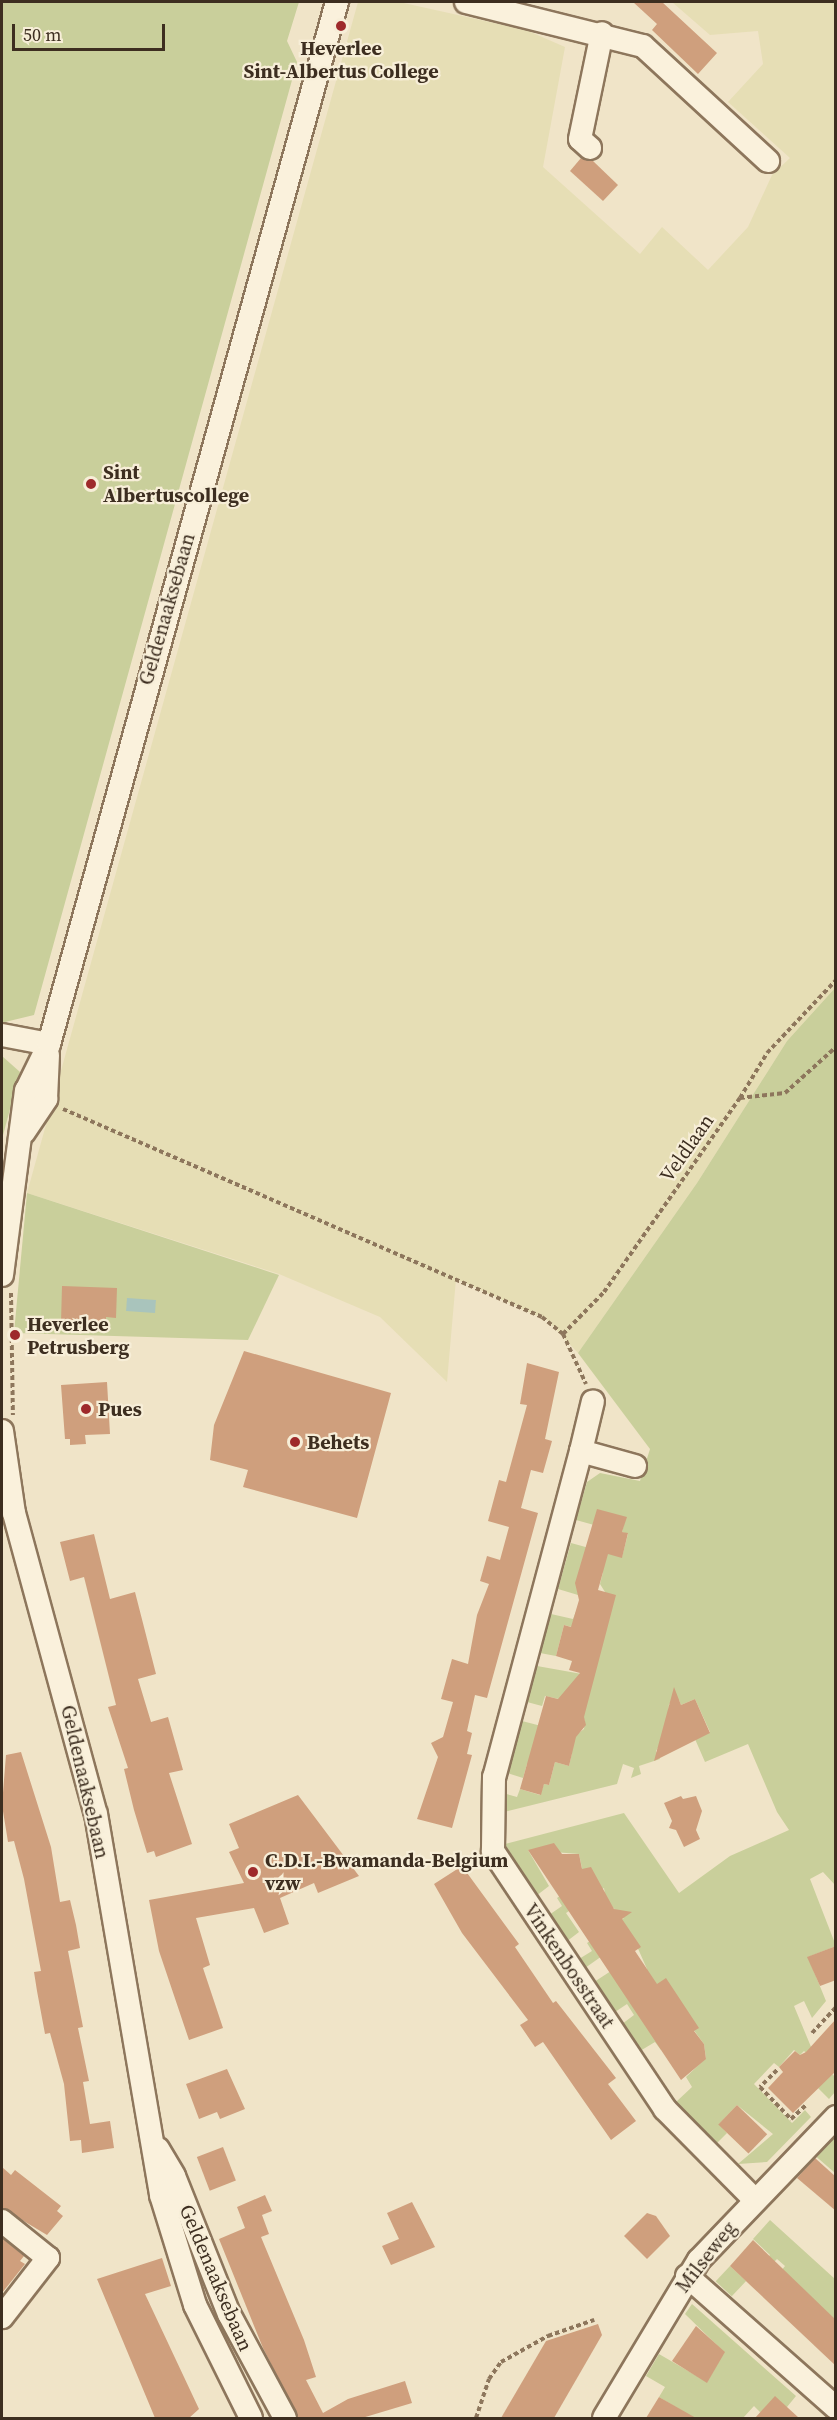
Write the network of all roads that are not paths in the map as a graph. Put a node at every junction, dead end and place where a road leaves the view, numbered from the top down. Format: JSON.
{"nodes":[{"id":1,"x":337,"y":2,"type":"edge"},
{"id":2,"x":466,"y":2,"type":"edge"},
{"id":3,"x":602,"y":33,"type":"junction"},
{"id":4,"x":590,"y":148,"type":"dead end"},
{"id":5,"x":768,"y":161,"type":"dead end"},
{"id":6,"x":2,"y":1035,"type":"edge"},
{"id":7,"x":49,"y":1044,"type":"junction"},
{"id":8,"x":6,"y":1280,"type":"edge"},
{"id":9,"x":594,"y":1401,"type":"road end"},
{"id":10,"x":7,"y":1424,"type":"edge"},
{"id":11,"x":581,"y":1451,"type":"junction"},
{"id":12,"x":635,"y":1466,"type":"dead end"},
{"id":13,"x":7,"y":1511,"type":"edge"},
{"id":14,"x":836,"y":2117,"type":"edge"},
{"id":15,"x":151,"y":2136,"type":"junction"},
{"id":16,"x":753,"y":2199,"type":"junction"},
{"id":17,"x":2,"y":2221,"type":"edge"},
{"id":18,"x":687,"y":2276,"type":"junction"},
{"id":19,"x":2,"y":2318,"type":"edge"},
{"id":20,"x":836,"y":2408,"type":"edge"},
{"id":21,"x":250,"y":2418,"type":"edge"},
{"id":22,"x":285,"y":2418,"type":"edge"},
{"id":23,"x":604,"y":2418,"type":"edge"}],
"edges":[{"from":1,"to":7,"type":"street","name":"Geldenaaksebaan"},
{"from":2,"to":3,"type":"street"},
{"from":3,"to":4,"type":"street"},
{"from":3,"to":5,"type":"street"},
{"from":6,"to":7,"type":"street"},
{"from":7,"to":8,"type":"street","name":"Geldenaaksebaan"},
{"from":9,"to":11,"type":"street","name":"Vinkenbosstraat"},
{"from":10,"to":13,"type":"street","name":"Geldenaaksebaan"},
{"from":11,"to":12,"type":"street"},
{"from":11,"to":16,"type":"street","name":"Vinkenbosstraat"},
{"from":13,"to":15,"type":"street","name":"Geldenaaksebaan"},
{"from":14,"to":16,"type":"street","name":"Milseweg"},
{"from":15,"to":21,"type":"street","name":"Geldenaaksebaan"},
{"from":15,"to":22,"type":"street","name":"Geldenaaksebaan"},
{"from":16,"to":18,"type":"street","name":"Milseweg"},
{"from":17,"to":19,"type":"street"},
{"from":18,"to":20,"type":"street"},
{"from":18,"to":23,"type":"street","name":"Milseweg"}]}
